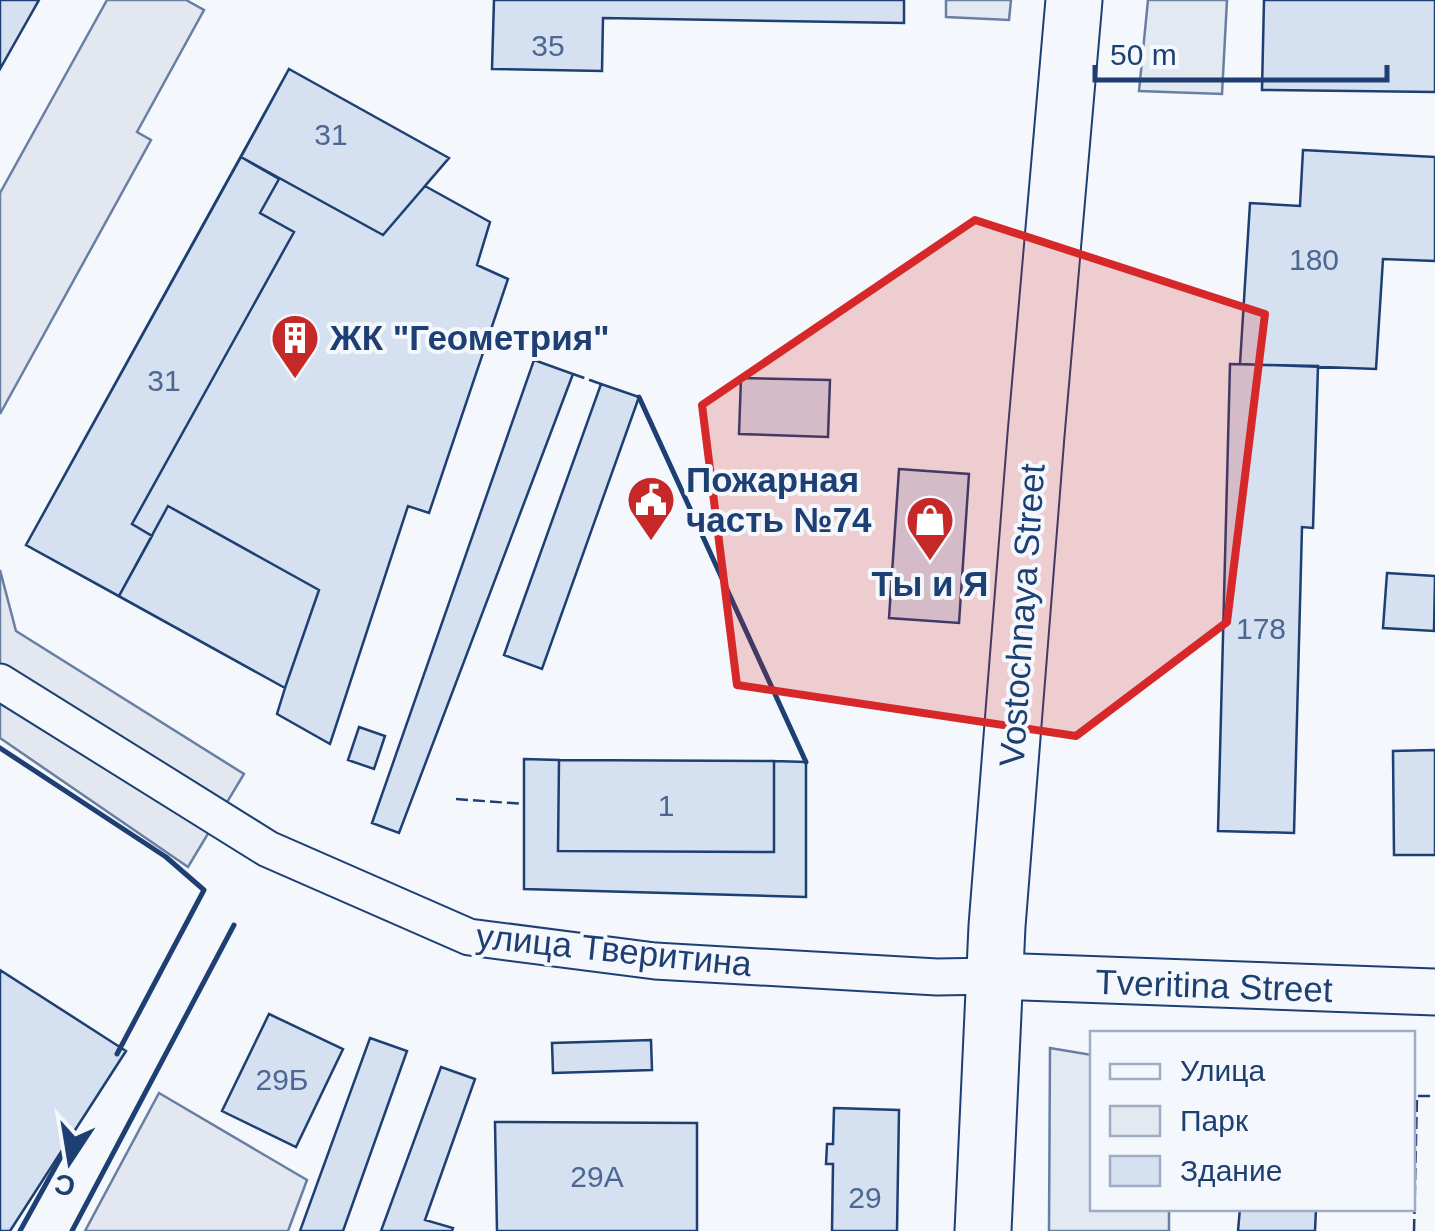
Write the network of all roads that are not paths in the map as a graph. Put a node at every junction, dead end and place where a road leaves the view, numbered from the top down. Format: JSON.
{"nodes":[{"id":1,"x":1074,"y":0,"type":"edge"},
{"id":2,"x":0,"y":682,"type":"edge"},
{"id":3,"x":994,"y":976,"type":"junction"},
{"id":4,"x":1435,"y":992,"type":"edge"},
{"id":5,"x":984,"y":1231,"type":"edge"}],
"edges":[{"from":1,"to":3,"type":"main road","name":"Vostochnaya Street"},
{"from":2,"to":3,"type":"street","name":"улица Тверитина"},
{"from":3,"to":4,"type":"street","name":"Tveritina Street"},
{"from":3,"to":5,"type":"main road","name":"Vostochnaya Street"}]}
